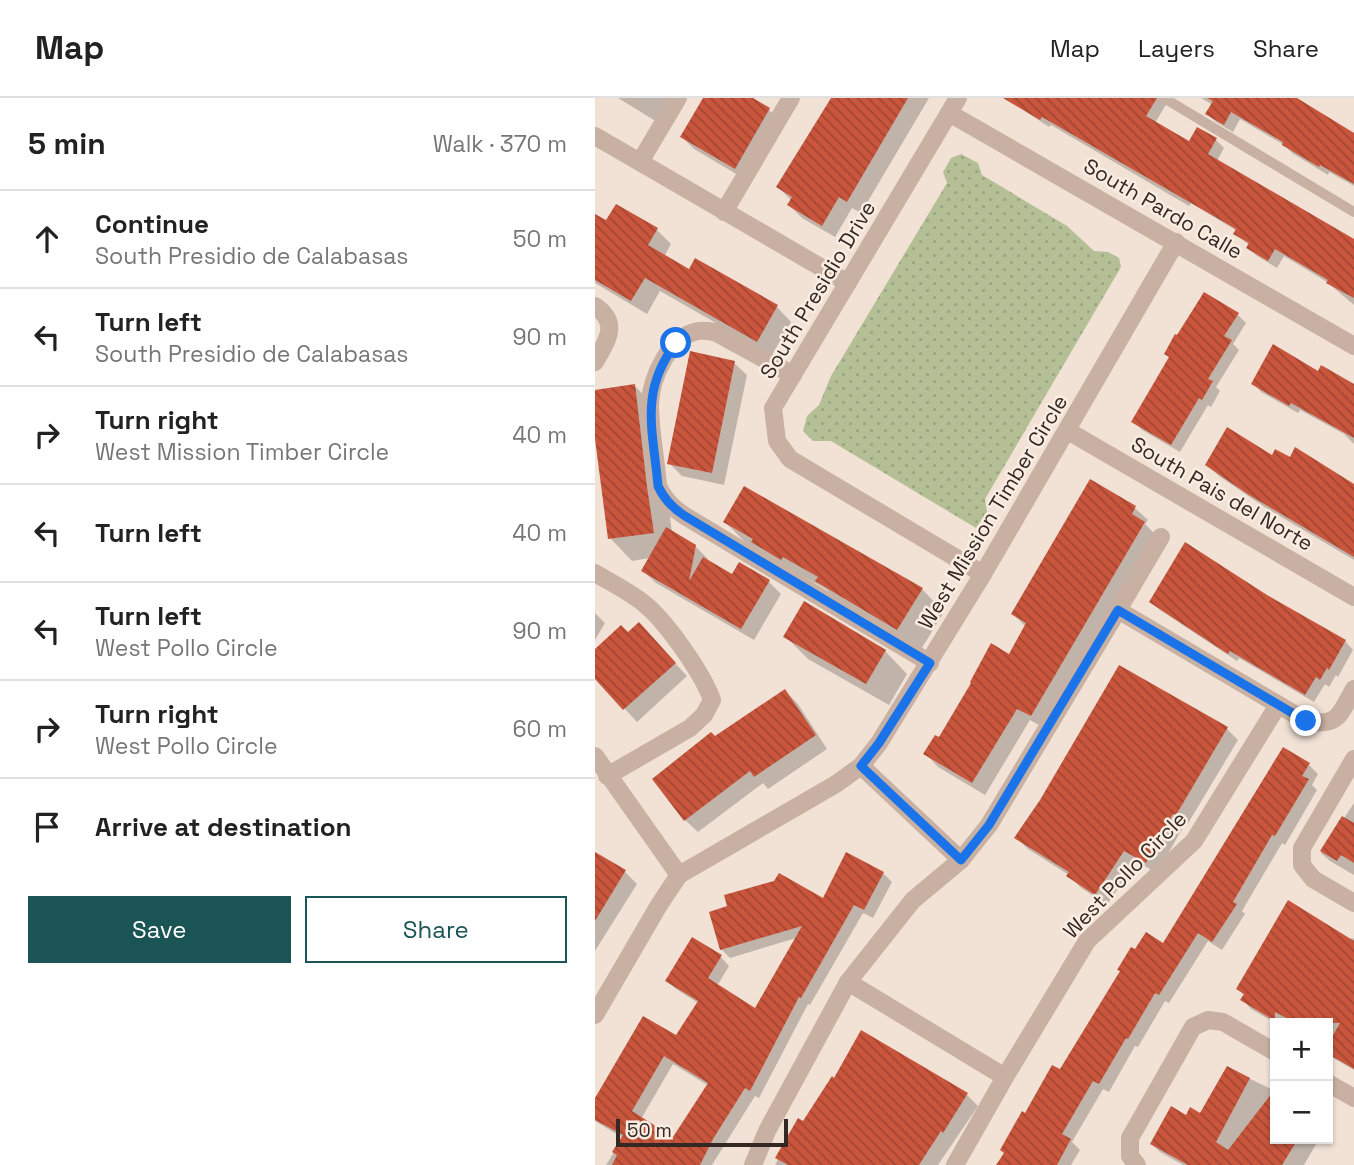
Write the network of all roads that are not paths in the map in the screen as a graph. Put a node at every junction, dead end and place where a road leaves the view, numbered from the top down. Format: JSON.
{"nodes":[{"id":1,"x":678,"y":98,"type":"edge"},
{"id":2,"x":791,"y":98,"type":"edge"},
{"id":3,"x":1164,"y":98,"type":"edge"},
{"id":4,"x":954,"y":105,"type":"edge"},
{"id":5,"x":595,"y":136,"type":"edge"},
{"id":6,"x":640,"y":162,"type":"junction"},
{"id":7,"x":724,"y":212,"type":"junction"},
{"id":8,"x":1354,"y":212,"type":"edge"},
{"id":9,"x":1176,"y":242,"type":"junction"},
{"id":10,"x":848,"y":283,"type":"junction"},
{"id":11,"x":595,"y":306,"type":"edge"},
{"id":12,"x":1354,"y":346,"type":"edge"},
{"id":13,"x":595,"y":362,"type":"edge"},
{"id":14,"x":793,"y":375,"type":"junction"},
{"id":15,"x":1067,"y":431,"type":"junction"},
{"id":16,"x":1161,"y":537,"type":"dead end"},
{"id":17,"x":595,"y":573,"type":"edge"},
{"id":18,"x":983,"y":575,"type":"junction"},
{"id":19,"x":1354,"y":597,"type":"edge"},
{"id":20,"x":1118,"y":610,"type":"junction"},
{"id":21,"x":930,"y":663,"type":"junction"},
{"id":22,"x":1354,"y":689,"type":"edge"},
{"id":23,"x":1278,"y":705,"type":"junction"},
{"id":24,"x":595,"y":756,"type":"edge"},
{"id":25,"x":1354,"y":759,"type":"edge"},
{"id":26,"x":861,"y":766,"type":"junction"},
{"id":27,"x":607,"y":776,"type":"junction"},
{"id":28,"x":961,"y":860,"type":"junction"},
{"id":29,"x":680,"y":875,"type":"junction"},
{"id":30,"x":1354,"y":903,"type":"edge"},
{"id":31,"x":848,"y":982,"type":"junction"},
{"id":32,"x":595,"y":1014,"type":"edge"},
{"id":33,"x":1270,"y":1049,"type":"edge"},
{"id":34,"x":1005,"y":1077,"type":"junction"},
{"id":35,"x":1333,"y":1086,"type":"edge"},
{"id":36,"x":1354,"y":1098,"type":"edge"},
{"id":37,"x":753,"y":1165,"type":"edge"},
{"id":38,"x":955,"y":1165,"type":"edge"},
{"id":39,"x":1137,"y":1165,"type":"edge"}],
"edges":[{"from":1,"to":6,"type":"street"},
{"from":2,"to":7,"type":"street"},
{"from":3,"to":8,"type":"lane"},
{"from":4,"to":9,"type":"street","name":"South Pardo Calle"},
{"from":4,"to":10,"type":"street","name":"South Presidio Drive"},
{"from":5,"to":6,"type":"street"},
{"from":6,"to":7,"type":"street"},
{"from":7,"to":10,"type":"street"},
{"from":9,"to":12,"type":"street","name":"South Pardo Calle"},
{"from":9,"to":15,"type":"street","name":"West Mission Timber Circle"},
{"from":10,"to":14,"type":"street","name":"South Presidio Drive"},
{"from":11,"to":13,"type":"street"},
{"from":14,"to":18,"type":"street","name":"South Presidio Drive"},
{"from":14,"to":21,"type":"street"},
{"from":15,"to":18,"type":"street","name":"West Mission Timber Circle"},
{"from":15,"to":19,"type":"street","name":"South Pais del Norte"},
{"from":16,"to":20,"type":"street"},
{"from":17,"to":27,"type":"street"},
{"from":18,"to":21,"type":"street","name":"West Mission Timber Circle"},
{"from":20,"to":23,"type":"street"},
{"from":20,"to":28,"type":"street"},
{"from":21,"to":26,"type":"street","name":"West Mission Timber Circle"},
{"from":22,"to":23,"type":"street"},
{"from":23,"to":34,"type":"street","name":"West Pollo Circle"},
{"from":24,"to":27,"type":"street"},
{"from":25,"to":30,"type":"street"},
{"from":26,"to":28,"type":"street"},
{"from":26,"to":29,"type":"street","name":"West Mission Timber Circle"},
{"from":27,"to":29,"type":"street"},
{"from":28,"to":31,"type":"street"},
{"from":29,"to":32,"type":"street","name":"West Mission Timber Circle"},
{"from":31,"to":34,"type":"street"},
{"from":31,"to":37,"type":"street"},
{"from":33,"to":39,"type":"street"},
{"from":34,"to":38,"type":"street","name":"West Pollo Circle"},
{"from":35,"to":36,"type":"street"}]}
